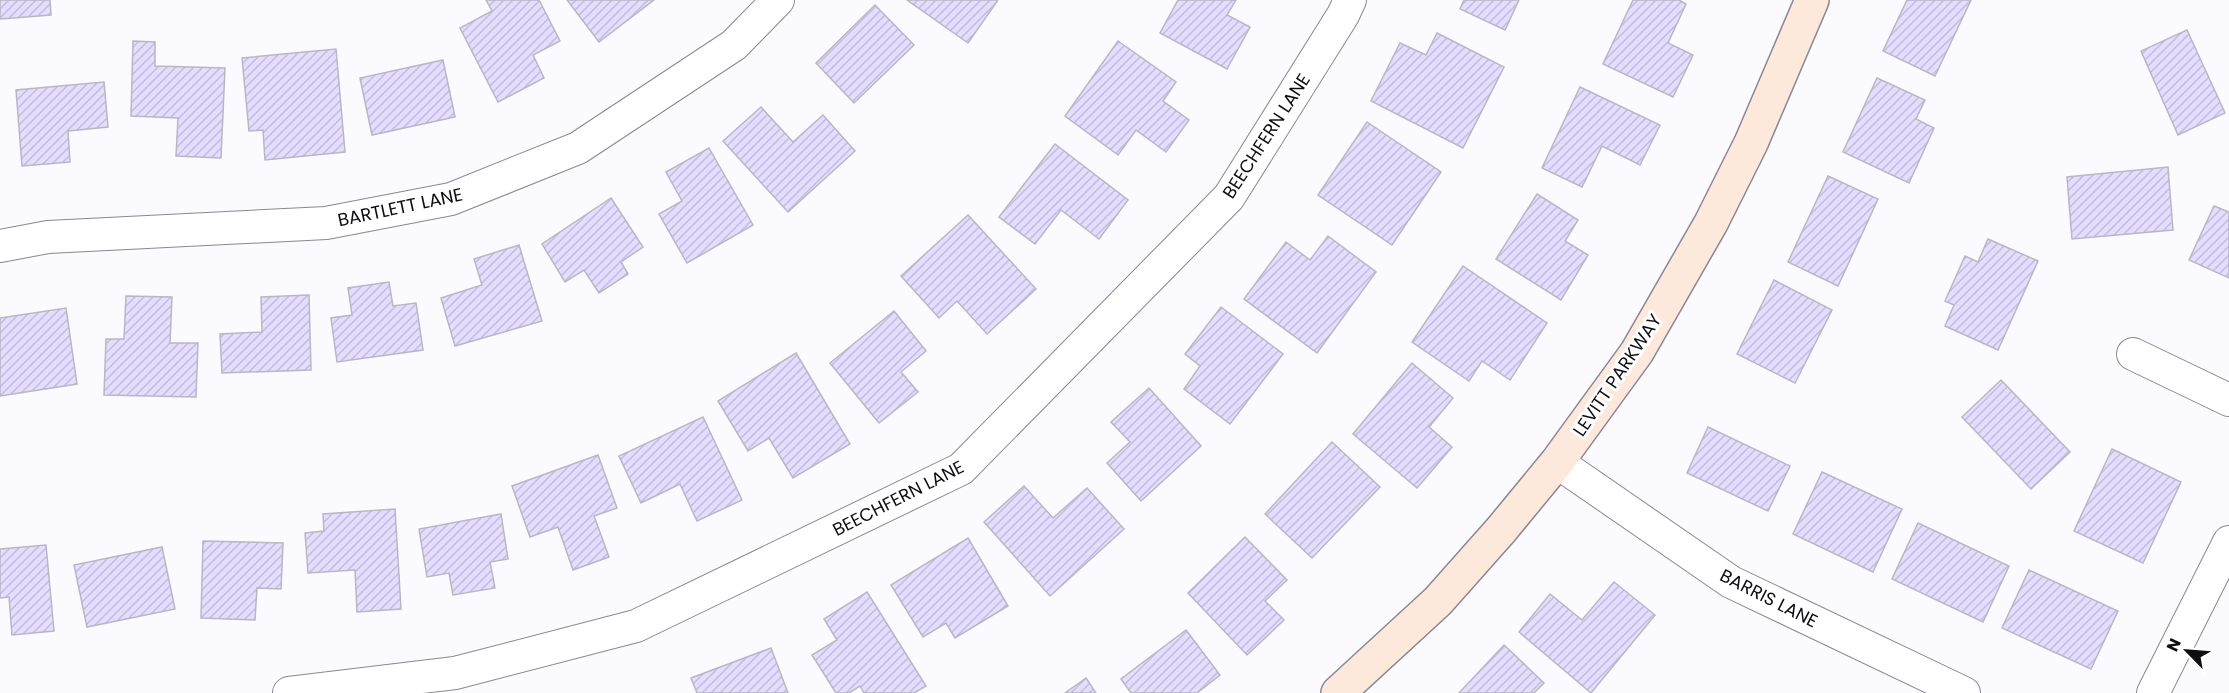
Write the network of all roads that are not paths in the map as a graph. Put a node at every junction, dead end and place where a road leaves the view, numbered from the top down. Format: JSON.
{"nodes":[{"id":1,"x":778,"y":0,"type":"edge"},
{"id":2,"x":1350,"y":0,"type":"edge"},
{"id":3,"x":1812,"y":0,"type":"edge"},
{"id":4,"x":0,"y":246,"type":"edge"},
{"id":5,"x":2133,"y":354,"type":"dead end"},
{"id":6,"x":2229,"y":400,"type":"edge"},
{"id":7,"x":1557,"y":462,"type":"junction"},
{"id":8,"x":2229,"y":542,"type":"edge"},
{"id":9,"x":1924,"y":685,"type":"edge"},
{"id":10,"x":289,"y":693,"type":"edge"},
{"id":11,"x":1338,"y":693,"type":"edge"},
{"id":12,"x":1964,"y":693,"type":"edge"},
{"id":13,"x":2153,"y":693,"type":"edge"}],
"edges":[{"from":1,"to":4,"type":"street","name":"BARTLETT LANE"},
{"from":2,"to":10,"type":"street","name":"BEECHFERN LANE"},
{"from":3,"to":7,"type":"street","name":"LEVITT PARKWAY"},
{"from":5,"to":6,"type":"street"},
{"from":7,"to":9,"type":"street","name":"BARRIS LANE"},
{"from":7,"to":11,"type":"street","name":"LEVITT PARKWAY"},
{"from":8,"to":13,"type":"street"},
{"from":9,"to":12,"type":"street","name":"BARRIS LANE"}]}
